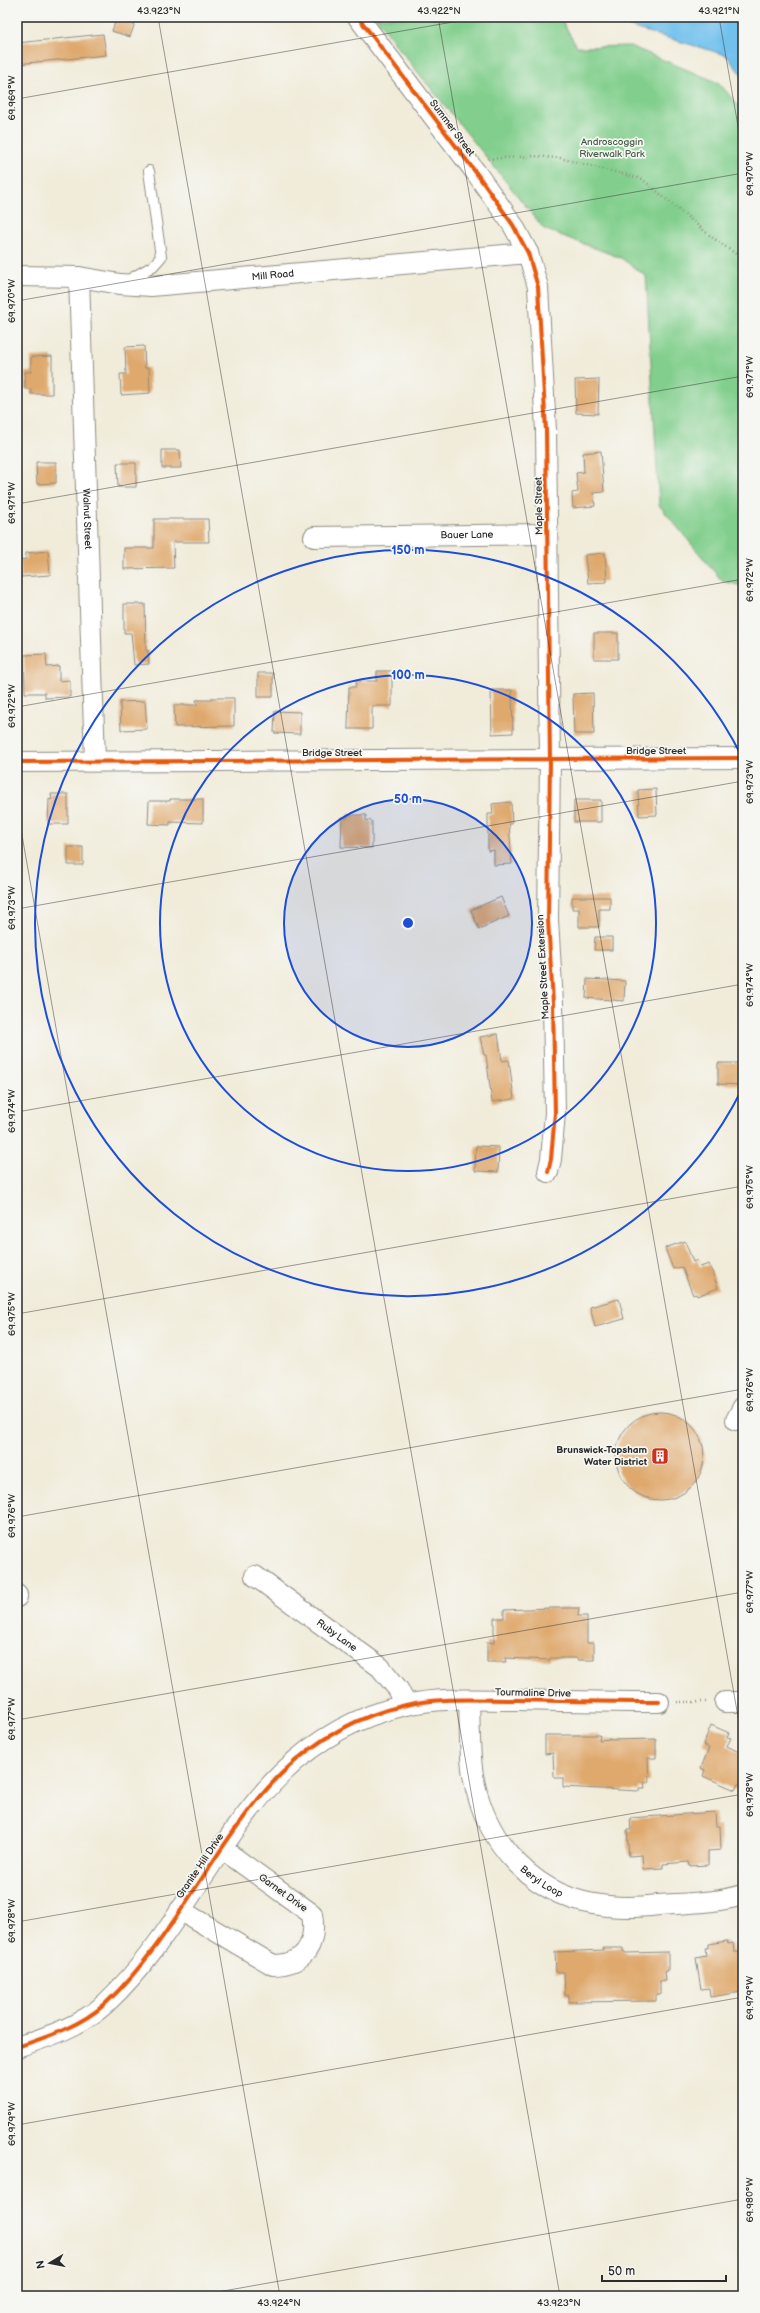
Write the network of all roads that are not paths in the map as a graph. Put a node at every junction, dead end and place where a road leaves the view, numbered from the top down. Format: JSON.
{"nodes":[{"id":1,"x":358,"y":17,"type":"edge"},
{"id":2,"x":149,"y":171,"type":"dead end"},
{"id":3,"x":528,"y":253,"type":"junction"},
{"id":4,"x":17,"y":276,"type":"edge"},
{"id":5,"x":80,"y":277,"type":"junction"},
{"id":6,"x":120,"y":284,"type":"junction"},
{"id":7,"x":547,"y":534,"type":"junction"},
{"id":8,"x":314,"y":537,"type":"dead end"},
{"id":9,"x":743,"y":758,"type":"edge"},
{"id":10,"x":550,"y":760,"type":"junction"},
{"id":11,"x":95,"y":761,"type":"junction"},
{"id":12,"x":17,"y":762,"type":"edge"},
{"id":13,"x":548,"y":1172,"type":"dead end"},
{"id":14,"x":255,"y":1576,"type":"dead end"},
{"id":15,"x":469,"y":1700,"type":"junction"},
{"id":16,"x":659,"y":1702,"type":"road end"},
{"id":17,"x":406,"y":1705,"type":"junction"},
{"id":18,"x":221,"y":1848,"type":"junction"},
{"id":19,"x":743,"y":1895,"type":"edge"},
{"id":20,"x":180,"y":1910,"type":"junction"},
{"id":21,"x":17,"y":2048,"type":"edge"}],
"edges":[{"from":1,"to":3,"type":"street","name":"Summer Street"},
{"from":2,"to":6,"type":"lane"},
{"from":3,"to":6,"type":"street","name":"Mill Road"},
{"from":3,"to":7,"type":"street","name":"Maple Street"},
{"from":4,"to":5,"type":"street","name":"Mill Road"},
{"from":5,"to":6,"type":"street","name":"Mill Road"},
{"from":5,"to":11,"type":"street","name":"Walnut Street"},
{"from":7,"to":8,"type":"street","name":"Bauer Lane"},
{"from":7,"to":10,"type":"street","name":"Maple Street"},
{"from":9,"to":10,"type":"street","name":"Bridge Street"},
{"from":10,"to":11,"type":"street","name":"Bridge Street"},
{"from":10,"to":13,"type":"street","name":"Maple Street Extension"},
{"from":11,"to":12,"type":"street","name":"Bridge Street"},
{"from":14,"to":17,"type":"street","name":"Ruby Lane"},
{"from":15,"to":16,"type":"street","name":"Tourmaline Drive"},
{"from":15,"to":17,"type":"street","name":"Tourmaline Drive"},
{"from":15,"to":19,"type":"street","name":"Beryl Loop"},
{"from":17,"to":18,"type":"street","name":"Granite Hill Drive"},
{"from":18,"to":20,"type":"street","name":"Granite Hill Drive"},
{"from":18,"to":20,"type":"street","name":"Garnet Drive"},
{"from":20,"to":21,"type":"street","name":"Granite Hill Drive"}]}
